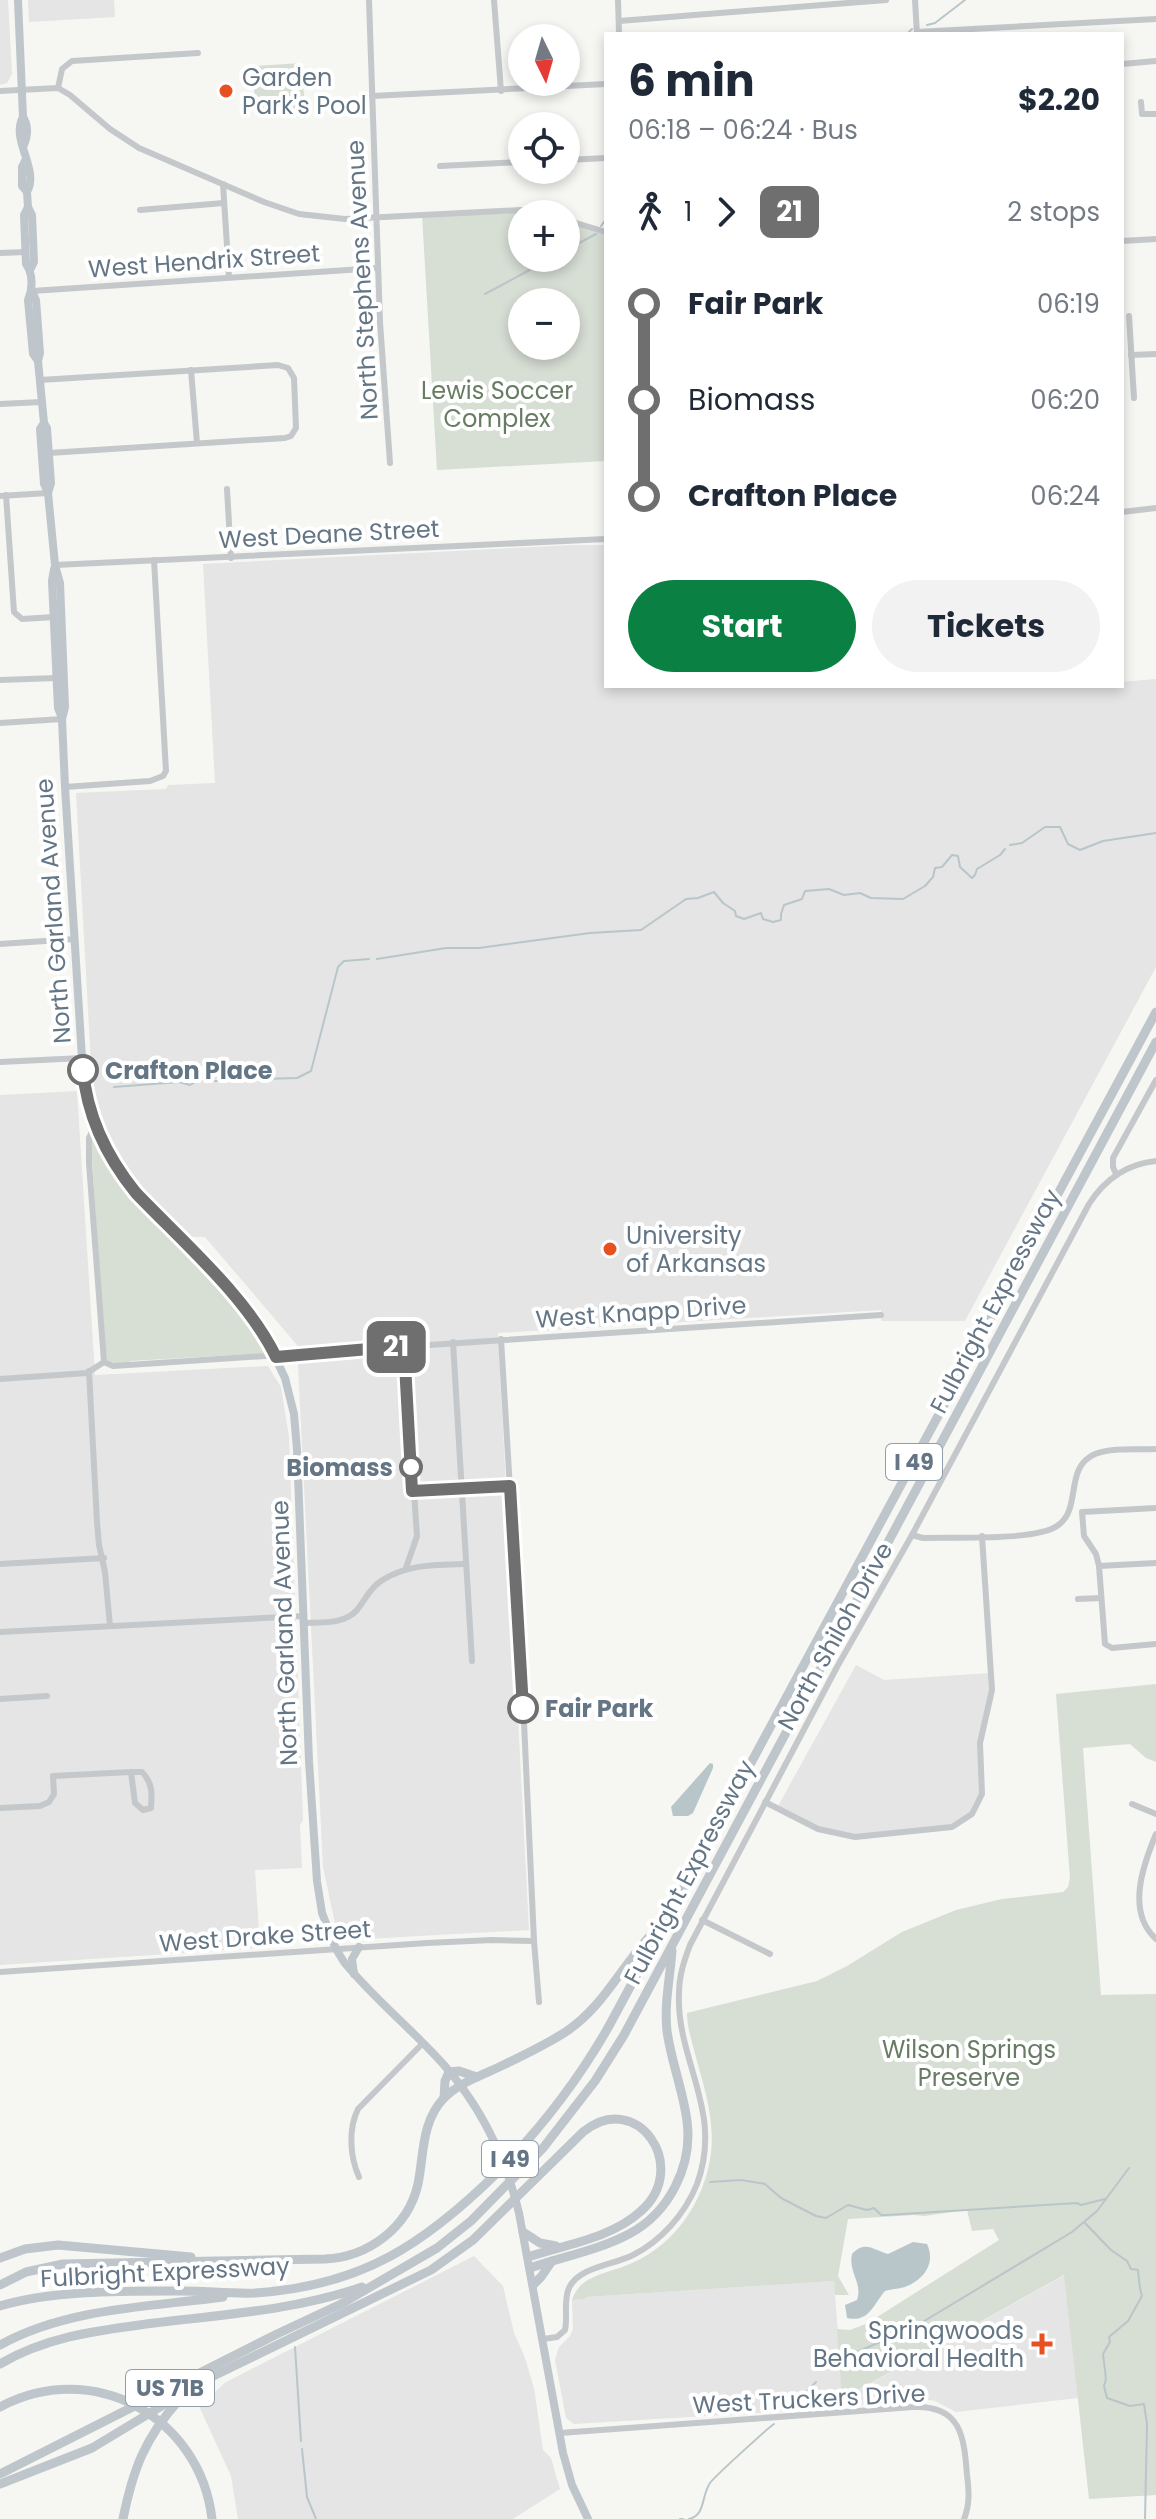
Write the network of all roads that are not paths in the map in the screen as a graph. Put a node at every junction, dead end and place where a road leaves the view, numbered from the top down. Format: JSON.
{"nodes":[{"id":1,"x":18,"y":0,"type":"edge"},
{"id":2,"x":369,"y":0,"type":"edge"},
{"id":3,"x":494,"y":0,"type":"edge"},
{"id":4,"x":618,"y":0,"type":"edge"},
{"id":5,"x":762,"y":0,"type":"edge"},
{"id":6,"x":886,"y":0,"type":"edge"},
{"id":7,"x":915,"y":0,"type":"edge"},
{"id":8,"x":840,"y":2,"type":"edge"},
{"id":9,"x":763,"y":10,"type":"junction"},
{"id":10,"x":1156,"y":19,"type":"edge"},
{"id":11,"x":619,"y":21,"type":"junction"},
{"id":12,"x":619,"y":32,"type":"edge"},
{"id":13,"x":917,"y":32,"type":"edge"},
{"id":14,"x":934,"y":32,"type":"edge"},
{"id":15,"x":198,"y":53,"type":"dead end"},
{"id":16,"x":1156,"y":61,"type":"edge"},
{"id":17,"x":1124,"y":64,"type":"edge"},
{"id":18,"x":604,"y":84,"type":"edge"},
{"id":19,"x":58,"y":88,"type":"junction"},
{"id":20,"x":22,"y":90,"type":"junction"},
{"id":21,"x":0,"y":91,"type":"edge"},
{"id":22,"x":501,"y":91,"type":"junction"},
{"id":23,"x":372,"y":96,"type":"junction"},
{"id":24,"x":1141,"y":102,"type":"dead end"},
{"id":25,"x":1142,"y":114,"type":"junction"},
{"id":26,"x":1156,"y":114,"type":"edge"},
{"id":27,"x":1143,"y":123,"type":"dead end"},
{"id":28,"x":604,"y":158,"type":"edge"},
{"id":29,"x":580,"y":159,"type":"edge"},
{"id":30,"x":508,"y":163,"type":"edge"},
{"id":31,"x":440,"y":166,"type":"dead end"},
{"id":32,"x":223,"y":184,"type":"junction"},
{"id":33,"x":224,"y":203,"type":"junction"},
{"id":34,"x":28,"y":207,"type":"junction"},
{"id":35,"x":140,"y":210,"type":"dead end"},
{"id":36,"x":508,"y":211,"type":"edge"},
{"id":37,"x":376,"y":218,"type":"junction"},
{"id":38,"x":580,"y":224,"type":"edge"},
{"id":39,"x":604,"y":231,"type":"edge"},
{"id":40,"x":1156,"y":239,"type":"edge"},
{"id":41,"x":1124,"y":241,"type":"edge"},
{"id":42,"x":26,"y":252,"type":"junction"},
{"id":43,"x":0,"y":253,"type":"edge"},
{"id":44,"x":378,"y":268,"type":"junction"},
{"id":45,"x":30,"y":270,"type":"junction"},
{"id":46,"x":229,"y":277,"type":"junction"},
{"id":47,"x":32,"y":291,"type":"junction"},
{"id":48,"x":1129,"y":316,"type":"dead end"},
{"id":49,"x":1156,"y":354,"type":"edge"},
{"id":50,"x":1131,"y":355,"type":"junction"},
{"id":51,"x":191,"y":370,"type":"junction"},
{"id":52,"x":40,"y":380,"type":"junction"},
{"id":53,"x":1134,"y":398,"type":"dead end"},
{"id":54,"x":42,"y":402,"type":"junction"},
{"id":55,"x":0,"y":404,"type":"edge"},
{"id":56,"x":44,"y":423,"type":"junction"},
{"id":57,"x":197,"y":443,"type":"junction"},
{"id":58,"x":49,"y":453,"type":"junction"},
{"id":59,"x":390,"y":463,"type":"dead end"},
{"id":60,"x":227,"y":489,"type":"dead end"},
{"id":61,"x":48,"y":493,"type":"junction"},
{"id":62,"x":3,"y":495,"type":"edge"},
{"id":63,"x":1156,"y":508,"type":"edge"},
{"id":64,"x":1124,"y":512,"type":"edge"},
{"id":65,"x":604,"y":539,"type":"edge"},
{"id":66,"x":231,"y":558,"type":"junction"},
{"id":67,"x":154,"y":560,"type":"junction"},
{"id":68,"x":55,"y":565,"type":"junction"},
{"id":69,"x":54,"y":617,"type":"junction"},
{"id":70,"x":57,"y":678,"type":"junction"},
{"id":71,"x":0,"y":680,"type":"edge"},
{"id":72,"x":62,"y":719,"type":"junction"},
{"id":73,"x":0,"y":723,"type":"edge"},
{"id":74,"x":65,"y":787,"type":"junction"},
{"id":75,"x":75,"y":939,"type":"junction"},
{"id":76,"x":0,"y":944,"type":"edge"},
{"id":77,"x":1156,"y":1012,"type":"edge"},
{"id":78,"x":1156,"y":1042,"type":"edge"},
{"id":79,"x":1156,"y":1052,"type":"edge"},
{"id":80,"x":82,"y":1058,"type":"junction"},
{"id":81,"x":0,"y":1062,"type":"edge"},
{"id":82,"x":1139,"y":1073,"type":"junction"},
{"id":83,"x":1156,"y":1080,"type":"edge"},
{"id":84,"x":95,"y":1125,"type":"junction"},
{"id":85,"x":1156,"y":1161,"type":"edge"},
{"id":86,"x":1116,"y":1174,"type":"junction"},
{"id":87,"x":881,"y":1315,"type":"dead end"},
{"id":88,"x":501,"y":1339,"type":"junction"},
{"id":89,"x":453,"y":1342,"type":"junction"},
{"id":90,"x":404,"y":1346,"type":"junction"},
{"id":91,"x":276,"y":1357,"type":"junction"},
{"id":92,"x":104,"y":1362,"type":"junction"},
{"id":93,"x":89,"y":1371,"type":"junction"},
{"id":94,"x":0,"y":1379,"type":"edge"},
{"id":95,"x":1156,"y":1449,"type":"edge"},
{"id":96,"x":1156,"y":1508,"type":"edge"},
{"id":97,"x":912,"y":1535,"type":"junction"},
{"id":98,"x":982,"y":1536,"type":"junction"},
{"id":99,"x":103,"y":1558,"type":"junction"},
{"id":100,"x":1156,"y":1563,"type":"edge"},
{"id":101,"x":0,"y":1564,"type":"edge"},
{"id":102,"x":465,"y":1564,"type":"junction"},
{"id":103,"x":1099,"y":1566,"type":"junction"},
{"id":104,"x":406,"y":1568,"type":"junction"},
{"id":105,"x":1101,"y":1598,"type":"junction"},
{"id":106,"x":1078,"y":1599,"type":"dead end"},
{"id":107,"x":303,"y":1620,"type":"junction"},
{"id":108,"x":110,"y":1626,"type":"junction"},
{"id":109,"x":0,"y":1632,"type":"edge"},
{"id":110,"x":1156,"y":1644,"type":"edge"},
{"id":111,"x":472,"y":1661,"type":"dead end"},
{"id":112,"x":47,"y":1696,"type":"dead end"},
{"id":113,"x":0,"y":1699,"type":"edge"},
{"id":114,"x":131,"y":1772,"type":"junction"},
{"id":115,"x":765,"y":1802,"type":"junction"},
{"id":116,"x":1132,"y":1804,"type":"dead end"},
{"id":117,"x":0,"y":1808,"type":"edge"},
{"id":118,"x":1156,"y":1814,"type":"edge"},
{"id":119,"x":1156,"y":1834,"type":"edge"},
{"id":120,"x":672,"y":1910,"type":"junction"},
{"id":121,"x":702,"y":1920,"type":"junction"},
{"id":122,"x":1156,"y":1939,"type":"edge"},
{"id":123,"x":534,"y":1941,"type":"junction"},
{"id":124,"x":673,"y":1944,"type":"junction"},
{"id":125,"x":359,"y":1947,"type":"junction"},
{"id":126,"x":336,"y":1949,"type":"junction"},
{"id":127,"x":770,"y":1954,"type":"dead end"},
{"id":128,"x":0,"y":1972,"type":"edge"},
{"id":129,"x":354,"y":1975,"type":"junction"},
{"id":130,"x":539,"y":2002,"type":"dead end"},
{"id":131,"x":423,"y":2043,"type":"junction"},
{"id":132,"x":449,"y":2072,"type":"junction"},
{"id":133,"x":477,"y":2077,"type":"junction"},
{"id":134,"x":461,"y":2086,"type":"junction"},
{"id":135,"x":444,"y":2098,"type":"junction"},
{"id":136,"x":359,"y":2177,"type":"dead end"},
{"id":137,"x":523,"y":2232,"type":"junction"},
{"id":138,"x":559,"y":2247,"type":"junction"},
{"id":139,"x":0,"y":2258,"type":"edge"},
{"id":140,"x":215,"y":2261,"type":"junction"},
{"id":141,"x":552,"y":2261,"type":"junction"},
{"id":142,"x":529,"y":2262,"type":"junction"},
{"id":143,"x":380,"y":2280,"type":"junction"},
{"id":144,"x":0,"y":2285,"type":"edge"},
{"id":145,"x":533,"y":2285,"type":"junction"},
{"id":146,"x":254,"y":2293,"type":"junction"},
{"id":147,"x":0,"y":2306,"type":"edge"},
{"id":148,"x":543,"y":2339,"type":"junction"},
{"id":149,"x":0,"y":2345,"type":"edge"},
{"id":150,"x":0,"y":2364,"type":"edge"},
{"id":151,"x":187,"y":2391,"type":"junction"},
{"id":152,"x":0,"y":2407,"type":"edge"},
{"id":153,"x":560,"y":2433,"type":"junction"},
{"id":154,"x":0,"y":2474,"type":"edge"},
{"id":155,"x":0,"y":2484,"type":"edge"},
{"id":156,"x":123,"y":2519,"type":"edge"},
{"id":157,"x":212,"y":2519,"type":"edge"},
{"id":158,"x":588,"y":2519,"type":"edge"},
{"id":159,"x":964,"y":2519,"type":"edge"}],
"edges":[{"from":1,"to":20,"type":"main road","name":"North Garland Avenue"},
{"from":2,"to":23,"type":"street","name":"North Stephens Avenue"},
{"from":3,"to":22,"type":"street"},
{"from":4,"to":11,"type":"street"},
{"from":5,"to":9,"type":"street"},
{"from":6,"to":8,"type":"street"},
{"from":7,"to":13,"type":"street"},
{"from":8,"to":9,"type":"street"},
{"from":9,"to":11,"type":"street"},
{"from":10,"to":14,"type":"street"},
{"from":11,"to":12,"type":"street"},
{"from":15,"to":19,"type":"street"},
{"from":16,"to":17,"type":"street"},
{"from":18,"to":22,"type":"street"},
{"from":19,"to":20,"type":"street"},
{"from":19,"to":32,"type":"street"},
{"from":20,"to":21,"type":"street"},
{"from":20,"to":34,"type":"main road","name":"North Garland Avenue"},
{"from":22,"to":23,"type":"street"},
{"from":23,"to":37,"type":"street","name":"North Stephens Avenue"},
{"from":24,"to":25,"type":"street"},
{"from":25,"to":26,"type":"street"},
{"from":25,"to":27,"type":"street"},
{"from":28,"to":29,"type":"street"},
{"from":30,"to":31,"type":"street"},
{"from":32,"to":33,"type":"street"},
{"from":32,"to":37,"type":"street"},
{"from":33,"to":35,"type":"street"},
{"from":33,"to":46,"type":"street"},
{"from":34,"to":42,"type":"main road","name":"North Garland Avenue"},
{"from":34,"to":45,"type":"main road","name":"North Garland Avenue"},
{"from":36,"to":37,"type":"street"},
{"from":37,"to":44,"type":"street","name":"North Stephens Avenue"},
{"from":38,"to":39,"type":"street"},
{"from":40,"to":41,"type":"street"},
{"from":42,"to":43,"type":"street"},
{"from":42,"to":45,"type":"main road","name":"North Garland Avenue"},
{"from":44,"to":46,"type":"street","name":"West Hendrix Street"},
{"from":44,"to":59,"type":"street","name":"North Stephens Avenue"},
{"from":45,"to":47,"type":"main road","name":"North Garland Avenue"},
{"from":46,"to":47,"type":"street","name":"West Hendrix Street"},
{"from":47,"to":52,"type":"main road","name":"North Garland Avenue"},
{"from":48,"to":50,"type":"street"},
{"from":49,"to":50,"type":"street"},
{"from":50,"to":53,"type":"street"},
{"from":51,"to":52,"type":"street"},
{"from":51,"to":57,"type":"street"},
{"from":51,"to":57,"type":"street"},
{"from":52,"to":54,"type":"main road","name":"North Garland Avenue"},
{"from":54,"to":55,"type":"street"},
{"from":54,"to":56,"type":"main road","name":"North Garland Avenue"},
{"from":56,"to":58,"type":"main road","name":"North Garland Avenue"},
{"from":56,"to":61,"type":"main road","name":"North Garland Avenue"},
{"from":57,"to":58,"type":"street"},
{"from":58,"to":61,"type":"main road","name":"North Garland Avenue"},
{"from":60,"to":66,"type":"street"},
{"from":61,"to":62,"type":"street"},
{"from":61,"to":68,"type":"main road","name":"North Garland Avenue"},
{"from":62,"to":69,"type":"street"},
{"from":63,"to":64,"type":"street"},
{"from":65,"to":66,"type":"street","name":"West Deane Street"},
{"from":66,"to":67,"type":"street","name":"West Deane Street"},
{"from":67,"to":68,"type":"street","name":"West Deane Street"},
{"from":67,"to":74,"type":"street"},
{"from":68,"to":69,"type":"main road","name":"North Garland Avenue"},
{"from":68,"to":72,"type":"main road","name":"North Garland Avenue"},
{"from":69,"to":70,"type":"main road","name":"North Garland Avenue"},
{"from":70,"to":71,"type":"street"},
{"from":70,"to":72,"type":"main road","name":"North Garland Avenue"},
{"from":72,"to":73,"type":"street"},
{"from":72,"to":74,"type":"main road","name":"North Garland Avenue"},
{"from":74,"to":75,"type":"main road","name":"North Garland Avenue"},
{"from":75,"to":76,"type":"street"},
{"from":75,"to":80,"type":"main road","name":"North Garland Avenue"},
{"from":77,"to":120,"type":"highway","name":"Fulbright Expressway","number":"I 49"},
{"from":78,"to":82,"type":"highway","name":"Fulbright Expressway","number":"I 49"},
{"from":79,"to":82,"type":"highway"},
{"from":80,"to":81,"type":"street"},
{"from":80,"to":84,"type":"main road","name":"North Garland Avenue"},
{"from":82,"to":124,"type":"highway","name":"Fulbright Expressway","number":"I 49"},
{"from":83,"to":86,"type":"street"},
{"from":84,"to":91,"type":"main road","name":"North Garland Avenue"},
{"from":84,"to":92,"type":"street"},
{"from":85,"to":86,"type":"street","name":"North Shiloh Drive"},
{"from":86,"to":97,"type":"street","name":"North Shiloh Drive"},
{"from":87,"to":88,"type":"street","name":"West Knapp Drive"},
{"from":88,"to":89,"type":"street","name":"West Knapp Drive"},
{"from":88,"to":123,"type":"street"},
{"from":89,"to":90,"type":"street","name":"West Knapp Drive"},
{"from":89,"to":102,"type":"street"},
{"from":90,"to":91,"type":"street","name":"West Knapp Drive"},
{"from":90,"to":104,"type":"street"},
{"from":91,"to":92,"type":"street","name":"West Knapp Drive"},
{"from":91,"to":107,"type":"main road","name":"North Garland Avenue"},
{"from":92,"to":93,"type":"street"},
{"from":93,"to":94,"type":"street"},
{"from":93,"to":99,"type":"street"},
{"from":95,"to":98,"type":"street"},
{"from":96,"to":103,"type":"street"},
{"from":97,"to":98,"type":"street"},
{"from":97,"to":115,"type":"street","name":"North Shiloh Drive"},
{"from":98,"to":115,"type":"street"},
{"from":99,"to":101,"type":"street"},
{"from":99,"to":108,"type":"street"},
{"from":100,"to":103,"type":"street"},
{"from":102,"to":104,"type":"street"},
{"from":102,"to":111,"type":"street"},
{"from":103,"to":105,"type":"street"},
{"from":104,"to":107,"type":"street"},
{"from":105,"to":106,"type":"street"},
{"from":105,"to":110,"type":"street"},
{"from":107,"to":108,"type":"street"},
{"from":107,"to":126,"type":"main road","name":"North Garland Avenue"},
{"from":108,"to":109,"type":"street"},
{"from":112,"to":113,"type":"street"},
{"from":114,"to":114,"type":"street"},
{"from":114,"to":117,"type":"street"},
{"from":115,"to":121,"type":"street","name":"North Shiloh Drive"},
{"from":116,"to":118,"type":"street"},
{"from":119,"to":122,"type":"street"},
{"from":120,"to":133,"type":"highway"},
{"from":120,"to":146,"type":"highway","name":"Fulbright Expressway","number":"I 49"},
{"from":121,"to":127,"type":"street"},
{"from":121,"to":148,"type":"street","name":"North Shiloh Drive"},
{"from":123,"to":125,"type":"street","name":"West Drake Street"},
{"from":123,"to":130,"type":"street"},
{"from":124,"to":141,"type":"highway"},
{"from":124,"to":143,"type":"highway","name":"Fulbright Expressway","number":"I 49"},
{"from":125,"to":126,"type":"street","name":"West Drake Street"},
{"from":125,"to":129,"type":"main road"},
{"from":126,"to":128,"type":"street","name":"West Drake Street"},
{"from":126,"to":129,"type":"main road","name":"North Garland Avenue"},
{"from":129,"to":131,"type":"main road","name":"North Garland Avenue"},
{"from":131,"to":132,"type":"main road","name":"North Garland Avenue"},
{"from":131,"to":136,"type":"street"},
{"from":132,"to":133,"type":"highway"},
{"from":132,"to":134,"type":"main road","name":"North Garland Avenue"},
{"from":132,"to":135,"type":"highway"},
{"from":133,"to":134,"type":"highway"},
{"from":134,"to":135,"type":"highway"},
{"from":134,"to":137,"type":"main road","name":"North Garland Avenue"},
{"from":135,"to":140,"type":"highway"},
{"from":137,"to":138,"type":"highway"},
{"from":137,"to":142,"type":"main road","name":"North Garland Avenue"},
{"from":138,"to":142,"type":"highway"},
{"from":138,"to":151,"type":"highway"},
{"from":139,"to":140,"type":"highway"},
{"from":140,"to":144,"type":"highway"},
{"from":141,"to":142,"type":"highway"},
{"from":141,"to":145,"type":"highway"},
{"from":142,"to":145,"type":"main road","name":"North Garland Avenue"},
{"from":143,"to":150,"type":"highway","number":"I 49"},
{"from":143,"to":154,"type":"highway","name":"Fulbright Expressway","number":"US 71B"},
{"from":145,"to":148,"type":"main road","name":"North Garland Avenue"},
{"from":146,"to":147,"type":"highway","name":"Fulbright Expressway"},
{"from":146,"to":149,"type":"highway","number":"I 49"},
{"from":148,"to":153,"type":"main road","name":"North Garland Avenue"},
{"from":151,"to":155,"type":"highway"},
{"from":151,"to":156,"type":"highway"},
{"from":152,"to":157,"type":"highway"},
{"from":153,"to":158,"type":"main road","name":"North Garland Avenue"},
{"from":153,"to":159,"type":"street","name":"West Truckers Drive"}]}
